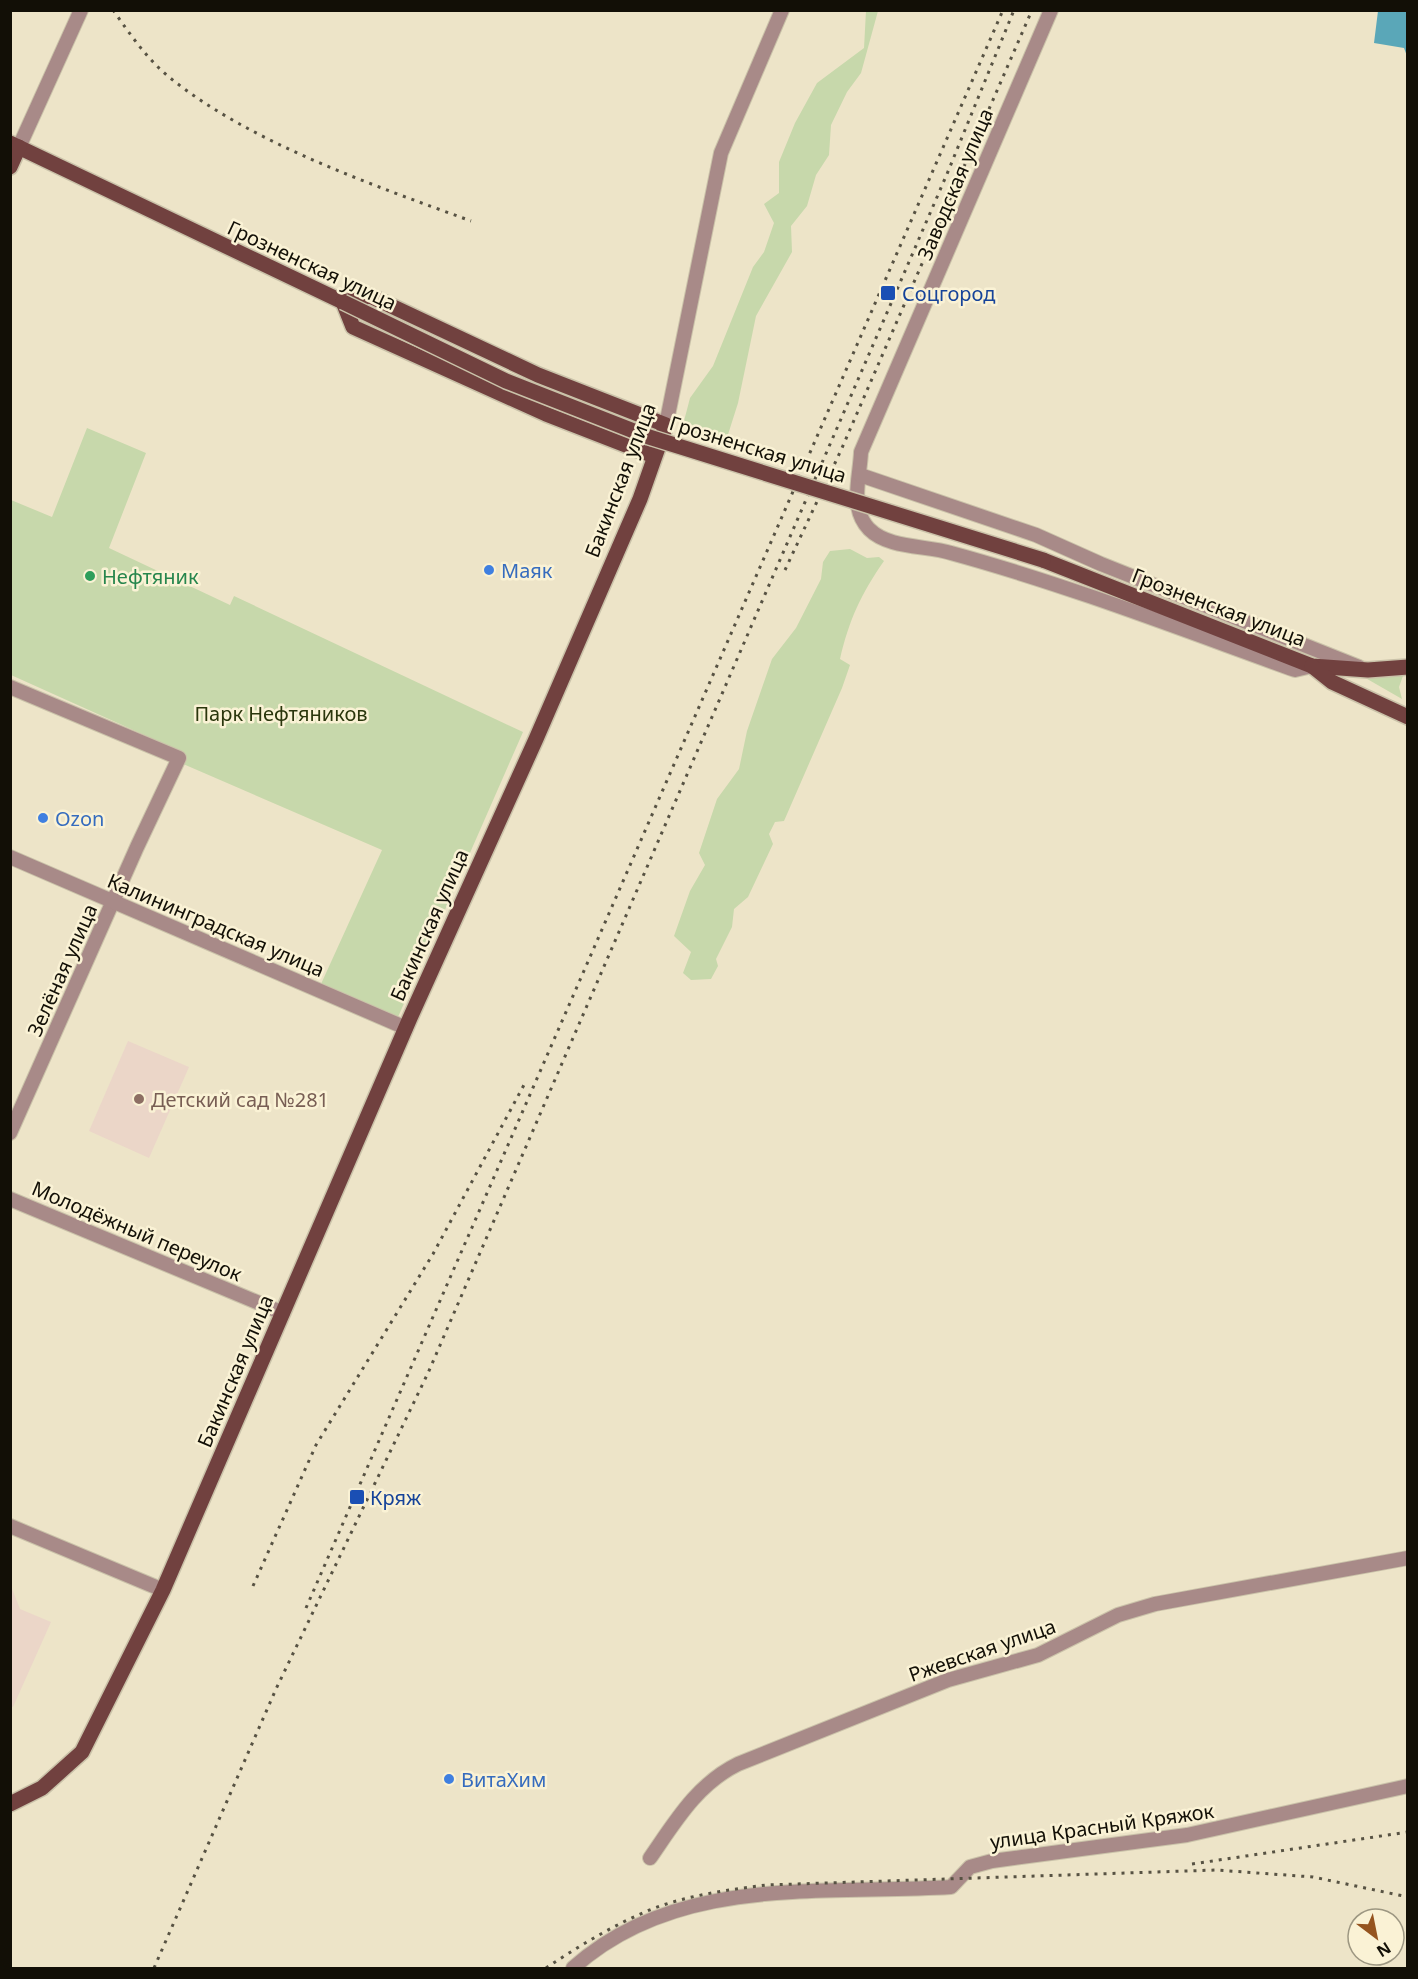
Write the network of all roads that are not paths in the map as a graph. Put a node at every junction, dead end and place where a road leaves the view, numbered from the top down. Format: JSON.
{"nodes":[{"id":1,"x":81,"y":10,"type":"edge"},
{"id":2,"x":782,"y":10,"type":"edge"},
{"id":3,"x":1051,"y":10,"type":"edge"},
{"id":4,"x":15,"y":145,"type":"edge"},
{"id":5,"x":10,"y":167,"type":"edge"},
{"id":6,"x":343,"y":302,"type":"junction"},
{"id":7,"x":610,"y":405,"type":"junction"},
{"id":8,"x":666,"y":426,"type":"junction"},
{"id":9,"x":654,"y":456,"type":"junction"},
{"id":10,"x":860,"y":475,"type":"junction"},
{"id":11,"x":1312,"y":666,"type":"junction"},
{"id":12,"x":1407,"y":667,"type":"edge"},
{"id":13,"x":1368,"y":670,"type":"junction"},
{"id":14,"x":10,"y":687,"type":"edge"},
{"id":15,"x":1407,"y":717,"type":"edge"},
{"id":16,"x":10,"y":857,"type":"edge"},
{"id":17,"x":114,"y":903,"type":"junction"},
{"id":18,"x":406,"y":1028,"type":"junction"},
{"id":19,"x":10,"y":1133,"type":"edge"},
{"id":20,"x":10,"y":1199,"type":"edge"},
{"id":21,"x":283,"y":1313,"type":"junction"},
{"id":22,"x":10,"y":1526,"type":"edge"},
{"id":23,"x":1407,"y":1558,"type":"edge"},
{"id":24,"x":163,"y":1590,"type":"junction"},
{"id":25,"x":1407,"y":1786,"type":"edge"},
{"id":26,"x":10,"y":1804,"type":"edge"},
{"id":27,"x":650,"y":1858,"type":"dead end"},
{"id":28,"x":573,"y":1968,"type":"edge"}],
"edges":[{"from":1,"to":4,"type":"street"},
{"from":2,"to":8,"type":"street","name":"Бакинская улица"},
{"from":3,"to":10,"type":"street","name":"Заводская улица"},
{"from":4,"to":5,"type":"main road"},
{"from":4,"to":6,"type":"main road","name":"Грозненская улица"},
{"from":6,"to":7,"type":"main road"},
{"from":6,"to":9,"type":"main road"},
{"from":6,"to":11,"type":"main road","name":"Грозненская улица","bridge":true},
{"from":7,"to":8,"type":"main road"},
{"from":7,"to":9,"type":"main road"},
{"from":8,"to":9,"type":"main road","name":"Бакинская улица"},
{"from":9,"to":18,"type":"main road","name":"Бакинская улица"},
{"from":10,"to":11,"type":"street","name":"Заводская улица"},
{"from":10,"to":13,"type":"street"},
{"from":11,"to":13,"type":"main road"},
{"from":11,"to":15,"type":"main road"},
{"from":12,"to":13,"type":"main road"},
{"from":14,"to":17,"type":"street","name":"Зелёная улица"},
{"from":16,"to":17,"type":"street","name":"Калининградская улица"},
{"from":17,"to":18,"type":"street","name":"Калининградская улица"},
{"from":17,"to":19,"type":"street","name":"Зелёная улица"},
{"from":18,"to":21,"type":"main road","name":"Бакинская улица"},
{"from":20,"to":21,"type":"street","name":"Молодёжный переулок"},
{"from":21,"to":24,"type":"main road","name":"Бакинская улица"},
{"from":22,"to":24,"type":"street"},
{"from":23,"to":27,"type":"street","name":"Ржевская улица"},
{"from":24,"to":26,"type":"main road","name":"Бакинская улица"},
{"from":25,"to":28,"type":"street","name":"улица Красный Кряжок"}]}
